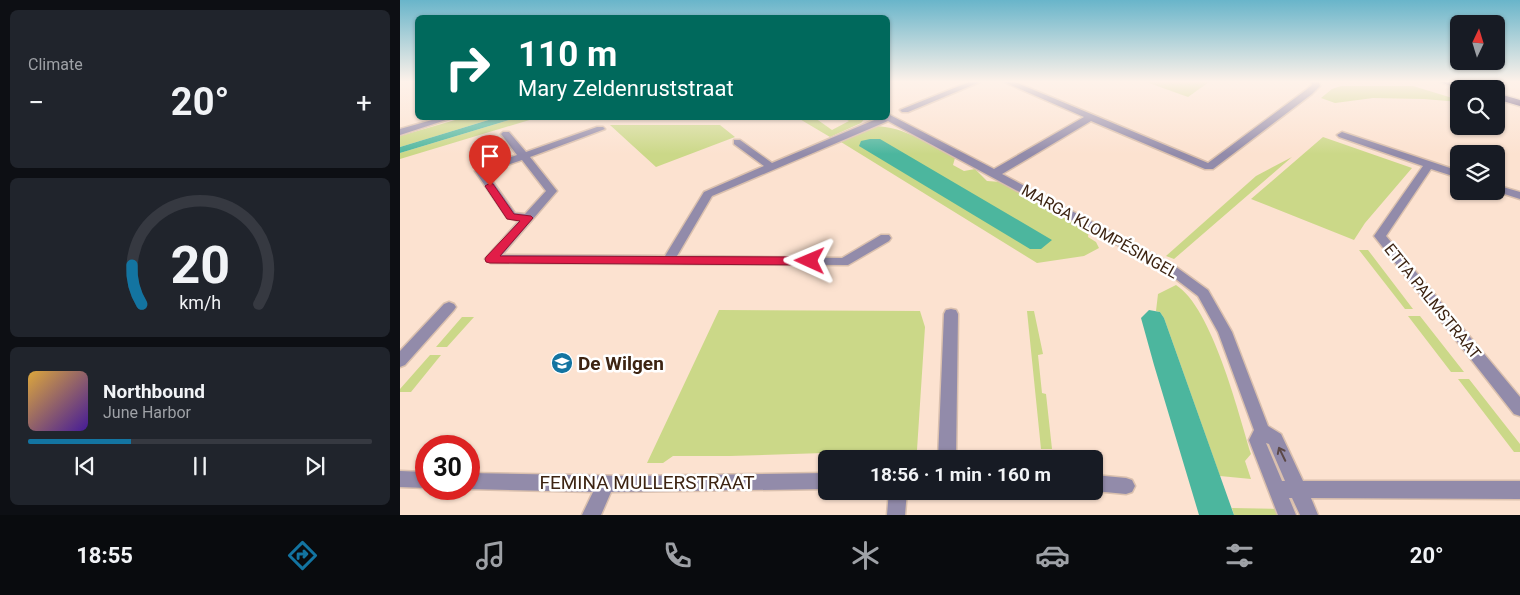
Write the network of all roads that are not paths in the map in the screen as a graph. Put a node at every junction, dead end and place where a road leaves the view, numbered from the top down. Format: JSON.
{"nodes":[{"id":1,"x":915,"y":106,"type":"edge"},
{"id":2,"x":1065,"y":106,"type":"edge"},
{"id":3,"x":1290,"y":106,"type":"edge"},
{"id":4,"x":905,"y":110,"type":"dead end"},
{"id":5,"x":1091,"y":117,"type":"junction"},
{"id":6,"x":890,"y":119,"type":"edge"},
{"id":7,"x":441,"y":120,"type":"edge"},
{"id":8,"x":880,"y":120,"type":"edge"},
{"id":9,"x":600,"y":128,"type":"dead end"},
{"id":10,"x":400,"y":132,"type":"edge"},
{"id":11,"x":506,"y":134,"type":"dead end"},
{"id":12,"x":1342,"y":135,"type":"dead end"},
{"id":13,"x":737,"y":142,"type":"dead end"},
{"id":14,"x":523,"y":156,"type":"junction"},
{"id":15,"x":1429,"y":165,"type":"junction"},
{"id":16,"x":771,"y":167,"type":"junction"},
{"id":17,"x":1450,"y":172,"type":"edge"},
{"id":18,"x":995,"y":173,"type":"junction"},
{"id":19,"x":1505,"y":191,"type":"edge"},
{"id":20,"x":1520,"y":196,"type":"edge"},
{"id":21,"x":527,"y":218,"type":"junction"},
{"id":22,"x":885,"y":238,"type":"dead end"},
{"id":23,"x":669,"y":260,"type":"junction"},
{"id":24,"x":449,"y":307,"type":"dead end"},
{"id":25,"x":951,"y":314,"type":"dead end"},
{"id":26,"x":400,"y":361,"type":"edge"},
{"id":27,"x":1520,"y":409,"type":"edge"},
{"id":28,"x":1262,"y":431,"type":"junction"},
{"id":29,"x":947,"y":450,"type":"edge"},
{"id":30,"x":400,"y":479,"type":"edge"},
{"id":31,"x":415,"y":480,"type":"edge"},
{"id":32,"x":818,"y":480,"type":"edge"},
{"id":33,"x":480,"y":481,"type":"edge"},
{"id":34,"x":606,"y":484,"type":"junction"},
{"id":35,"x":1103,"y":484,"type":"edge"},
{"id":36,"x":1126,"y":486,"type":"dead end"},
{"id":37,"x":1277,"y":489,"type":"junction"},
{"id":38,"x":1297,"y":489,"type":"junction"},
{"id":39,"x":1520,"y":490,"type":"edge"},
{"id":40,"x":897,"y":500,"type":"edge"},
{"id":41,"x":591,"y":515,"type":"edge"},
{"id":42,"x":896,"y":515,"type":"edge"},
{"id":43,"x":1288,"y":515,"type":"edge"},
{"id":44,"x":1309,"y":515,"type":"edge"}],
"edges":[{"from":1,"to":4,"type":"street"},
{"from":2,"to":5,"type":"street"},
{"from":3,"to":5,"type":"street"},
{"from":5,"to":18,"type":"street"},
{"from":6,"to":18,"type":"street","name":"MARGA KLOMPÉSINGEL"},
{"from":7,"to":10,"type":"street"},
{"from":8,"to":16,"type":"street"},
{"from":9,"to":14,"type":"street"},
{"from":11,"to":14,"type":"street"},
{"from":12,"to":15,"type":"street"},
{"from":13,"to":16,"type":"street"},
{"from":14,"to":21,"type":"street"},
{"from":14,"to":21,"type":"street"},
{"from":15,"to":17,"type":"street"},
{"from":15,"to":27,"type":"street","name":"ETTA PALMSTRAAT"},
{"from":16,"to":23,"type":"street"},
{"from":18,"to":28,"type":"street","name":"MARGA KLOMPÉSINGEL"},
{"from":19,"to":20,"type":"street"},
{"from":21,"to":23,"type":"street"},
{"from":22,"to":23,"type":"street"},
{"from":24,"to":26,"type":"street"},
{"from":25,"to":29,"type":"street"},
{"from":28,"to":37,"type":"street","name":"MARGA KLOMPÉSINGEL"},
{"from":38,"to":28,"type":"street","name":"MARGA KLOMPÉSINGEL","one_way":true},
{"from":30,"to":31,"type":"street"},
{"from":32,"to":34,"type":"street","name":"FEMINA MULLERSTRAAT"},
{"from":33,"to":34,"type":"street","name":"FEMINA MULLERSTRAAT"},
{"from":34,"to":41,"type":"street"},
{"from":35,"to":36,"type":"street"},
{"from":37,"to":38,"type":"street"},
{"from":37,"to":43,"type":"street","name":"MARGA KLOMPÉSINGEL"},
{"from":38,"to":39,"type":"street"},
{"from":38,"to":44,"type":"street","name":"MARGA KLOMPÉSINGEL"},
{"from":40,"to":42,"type":"street"}]}
